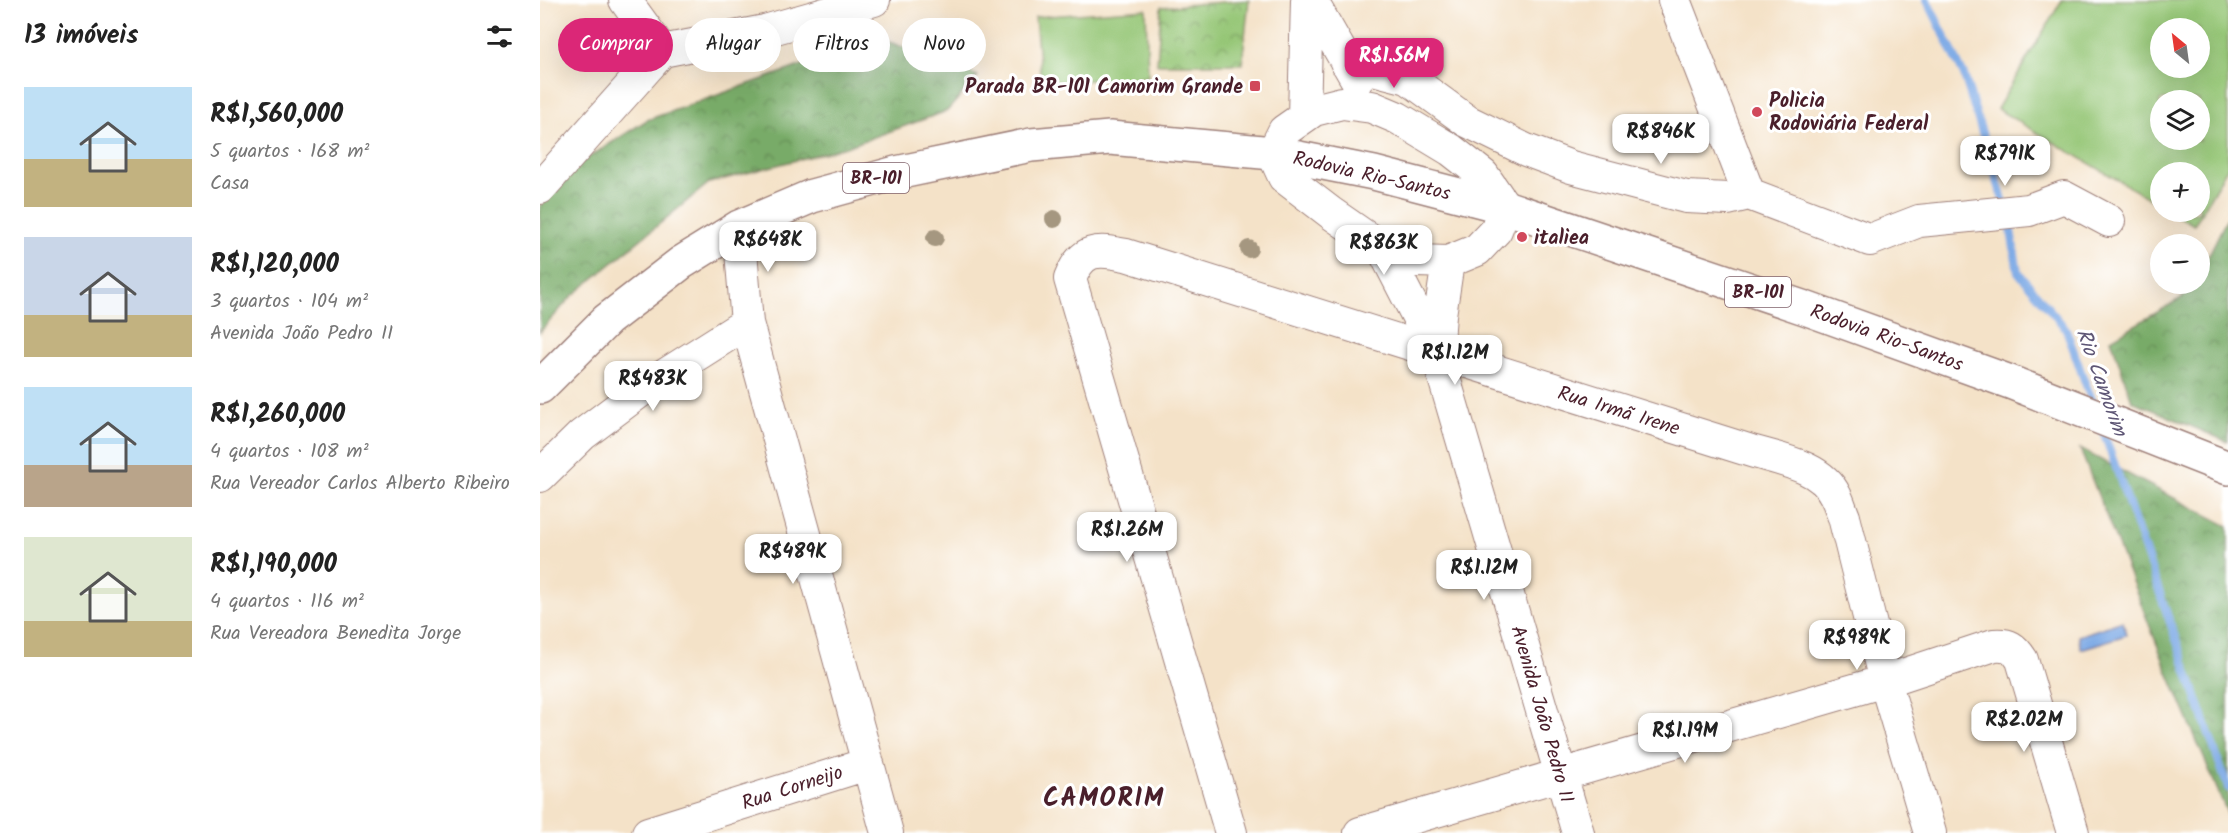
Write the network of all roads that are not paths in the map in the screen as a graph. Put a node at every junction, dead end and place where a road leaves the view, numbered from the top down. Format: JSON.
{"nodes":[{"id":1,"x":625,"y":0,"type":"edge"},
{"id":2,"x":874,"y":0,"type":"edge"},
{"id":3,"x":1309,"y":0,"type":"edge"},
{"id":4,"x":1674,"y":0,"type":"edge"},
{"id":5,"x":638,"y":18,"type":"edge"},
{"id":6,"x":673,"y":49,"type":"edge"},
{"id":7,"x":1346,"y":62,"type":"junction"},
{"id":8,"x":643,"y":72,"type":"edge"},
{"id":9,"x":1372,"y":107,"type":"junction"},
{"id":10,"x":1304,"y":117,"type":"junction"},
{"id":11,"x":1273,"y":153,"type":"junction"},
{"id":12,"x":540,"y":188,"type":"edge"},
{"id":13,"x":1749,"y":194,"type":"junction"},
{"id":14,"x":1505,"y":207,"type":"junction"},
{"id":15,"x":2109,"y":221,"type":"dead end"},
{"id":16,"x":740,"y":227,"type":"junction"},
{"id":17,"x":1383,"y":249,"type":"junction"},
{"id":18,"x":1448,"y":262,"type":"junction"},
{"id":19,"x":747,"y":323,"type":"junction"},
{"id":20,"x":1437,"y":354,"type":"junction"},
{"id":21,"x":540,"y":387,"type":"edge"},
{"id":22,"x":2226,"y":467,"type":"edge"},
{"id":23,"x":540,"y":476,"type":"edge"},
{"id":24,"x":1885,"y":681,"type":"junction"},
{"id":25,"x":867,"y":764,"type":"junction"},
{"id":26,"x":1561,"y":774,"type":"junction"},
{"id":27,"x":648,"y":833,"type":"edge"},
{"id":28,"x":887,"y":833,"type":"edge"},
{"id":29,"x":1231,"y":833,"type":"edge"},
{"id":30,"x":1360,"y":833,"type":"edge"},
{"id":31,"x":1578,"y":833,"type":"edge"},
{"id":32,"x":1930,"y":833,"type":"edge"},
{"id":33,"x":2073,"y":833,"type":"edge"}],
"edges":[{"from":1,"to":5,"type":"street"},
{"from":2,"to":6,"type":"street"},
{"from":3,"to":7,"type":"street"},
{"from":3,"to":10,"type":"street"},
{"from":4,"to":13,"type":"street"},
{"from":7,"to":9,"type":"street"},
{"from":7,"to":13,"type":"street"},
{"from":8,"to":12,"type":"street"},
{"from":9,"to":10,"type":"street"},
{"from":9,"to":14,"type":"street"},
{"from":10,"to":11,"type":"street"},
{"from":11,"to":14,"type":"highway","name":"Rodovia Rio-Santos","number":"BR-101"},
{"from":11,"to":16,"type":"highway","name":"Rodovia Rio-Santos","number":"BR-101"},
{"from":11,"to":17,"type":"street"},
{"from":13,"to":15,"type":"street"},
{"from":14,"to":18,"type":"street"},
{"from":14,"to":22,"type":"highway","name":"Rodovia Rio-Santos","number":"BR-101"},
{"from":16,"to":19,"type":"street"},
{"from":16,"to":21,"type":"highway","name":"Rodovia Rio-Santos","number":"BR-101"},
{"from":17,"to":18,"type":"street"},
{"from":17,"to":20,"type":"street","name":"Avenida João Pedro II"},
{"from":18,"to":20,"type":"street","name":"Avenida João Pedro II"},
{"from":19,"to":23,"type":"street"},
{"from":19,"to":25,"type":"street"},
{"from":20,"to":24,"type":"street","name":"Rua Irmã Irene"},
{"from":20,"to":26,"type":"street","name":"Avenida João Pedro II"},
{"from":20,"to":29,"type":"street","name":"Rua Irmã Irene"},
{"from":24,"to":26,"type":"street"},
{"from":24,"to":32,"type":"street","name":"Rua Irmã Irene"},
{"from":24,"to":33,"type":"street"},
{"from":25,"to":27,"type":"street","name":"Rua Corneijo"},
{"from":25,"to":28,"type":"street"},
{"from":26,"to":30,"type":"street"},
{"from":26,"to":31,"type":"street","name":"Avenida João Pedro II"}]}
